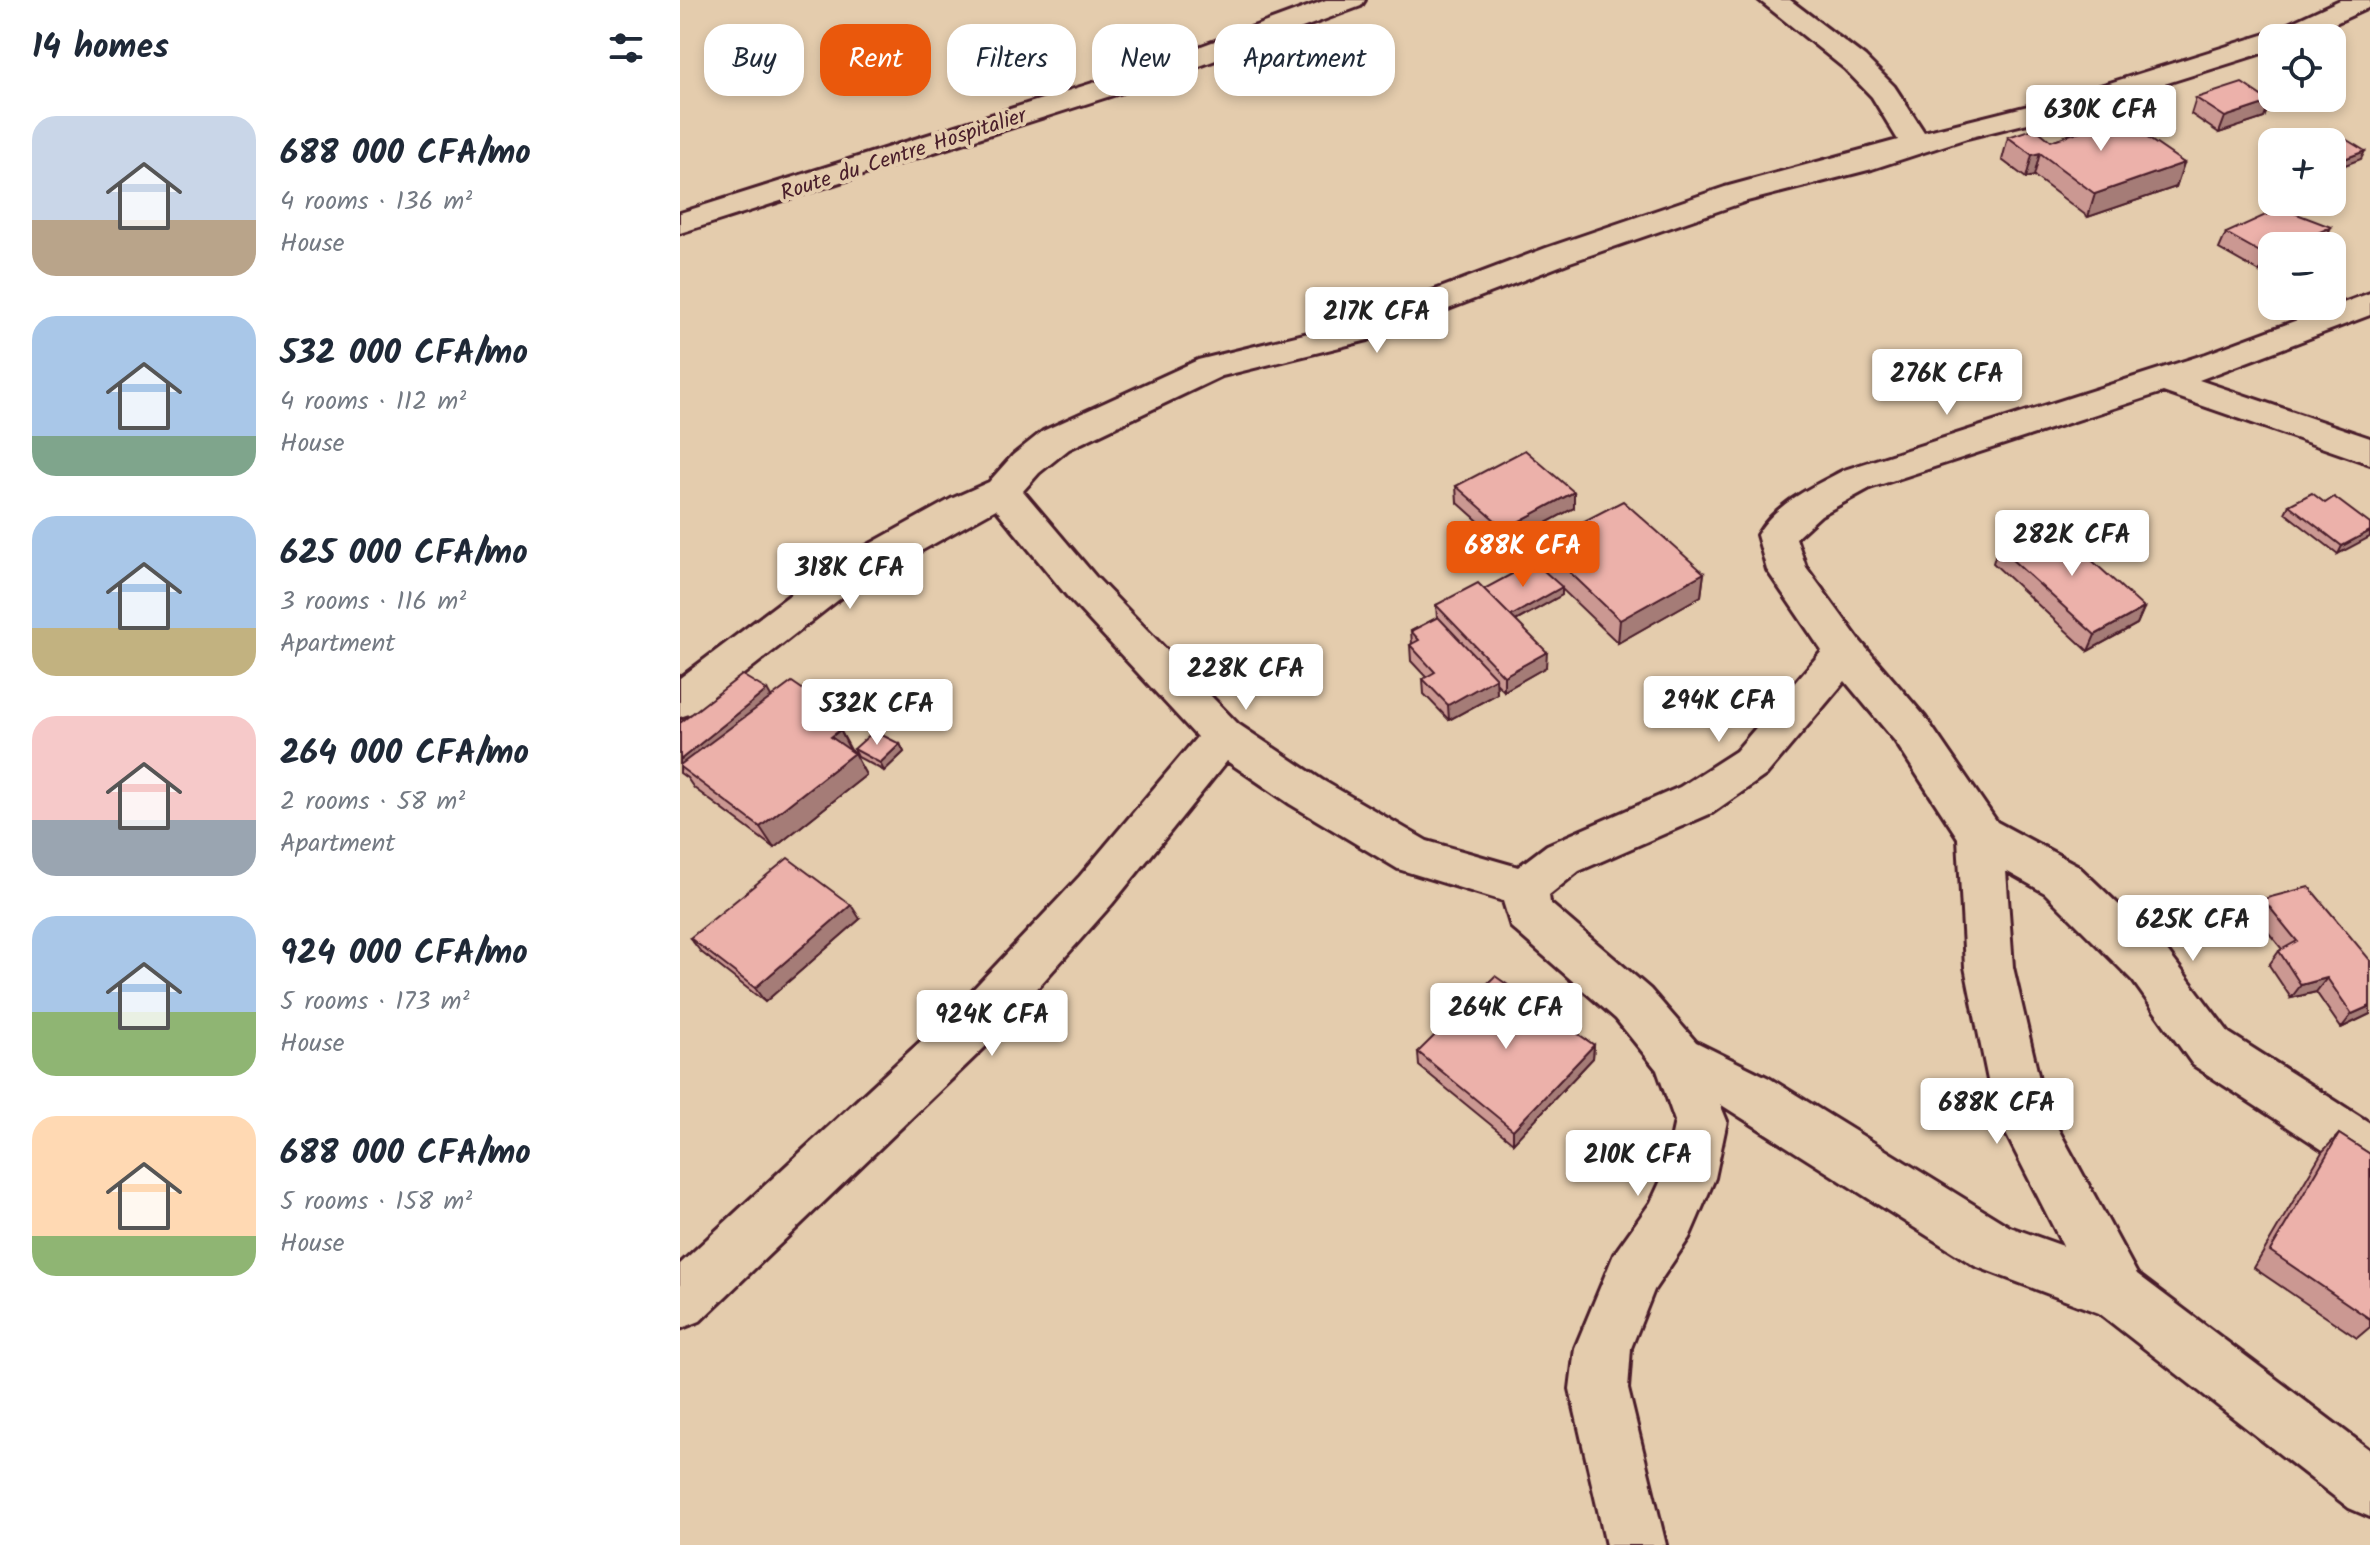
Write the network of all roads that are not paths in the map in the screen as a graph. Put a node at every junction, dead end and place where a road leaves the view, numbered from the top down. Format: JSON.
{"nodes":[{"id":1,"x":1351,"y":0,"type":"edge"},
{"id":2,"x":1773,"y":0,"type":"edge"},
{"id":3,"x":2362,"y":0,"type":"edge"},
{"id":4,"x":2310,"y":24,"type":"edge"},
{"id":5,"x":2258,"y":46,"type":"edge"},
{"id":6,"x":1916,"y":145,"type":"junction"},
{"id":7,"x":680,"y":223,"type":"edge"},
{"id":8,"x":2370,"y":303,"type":"edge"},
{"id":9,"x":2163,"y":379,"type":"junction"},
{"id":10,"x":2370,"y":452,"type":"edge"},
{"id":11,"x":1002,"y":491,"type":"junction"},
{"id":12,"x":1845,"y":652,"type":"junction"},
{"id":13,"x":680,"y":701,"type":"edge"},
{"id":14,"x":1223,"y":736,"type":"junction"},
{"id":15,"x":1981,"y":835,"type":"junction"},
{"id":16,"x":1524,"y":888,"type":"junction"},
{"id":17,"x":1678,"y":1058,"type":"junction"},
{"id":18,"x":2370,"y":1152,"type":"edge"},
{"id":19,"x":2117,"y":1293,"type":"junction"},
{"id":20,"x":680,"y":1302,"type":"edge"},
{"id":21,"x":2370,"y":1487,"type":"edge"},
{"id":22,"x":1636,"y":1545,"type":"edge"}],
"edges":[{"from":1,"to":7,"type":"street","name":"Route du Centre Hospitalier"},
{"from":2,"to":6,"type":"street"},
{"from":3,"to":4,"type":"street"},
{"from":5,"to":6,"type":"street"},
{"from":6,"to":11,"type":"street"},
{"from":8,"to":9,"type":"street"},
{"from":9,"to":10,"type":"street"},
{"from":9,"to":12,"type":"street"},
{"from":11,"to":13,"type":"street"},
{"from":11,"to":14,"type":"street"},
{"from":12,"to":15,"type":"street"},
{"from":12,"to":16,"type":"street"},
{"from":14,"to":16,"type":"street"},
{"from":14,"to":20,"type":"street"},
{"from":15,"to":18,"type":"street"},
{"from":15,"to":19,"type":"street"},
{"from":16,"to":17,"type":"street"},
{"from":17,"to":19,"type":"street"},
{"from":17,"to":22,"type":"street"},
{"from":19,"to":21,"type":"street"}]}
